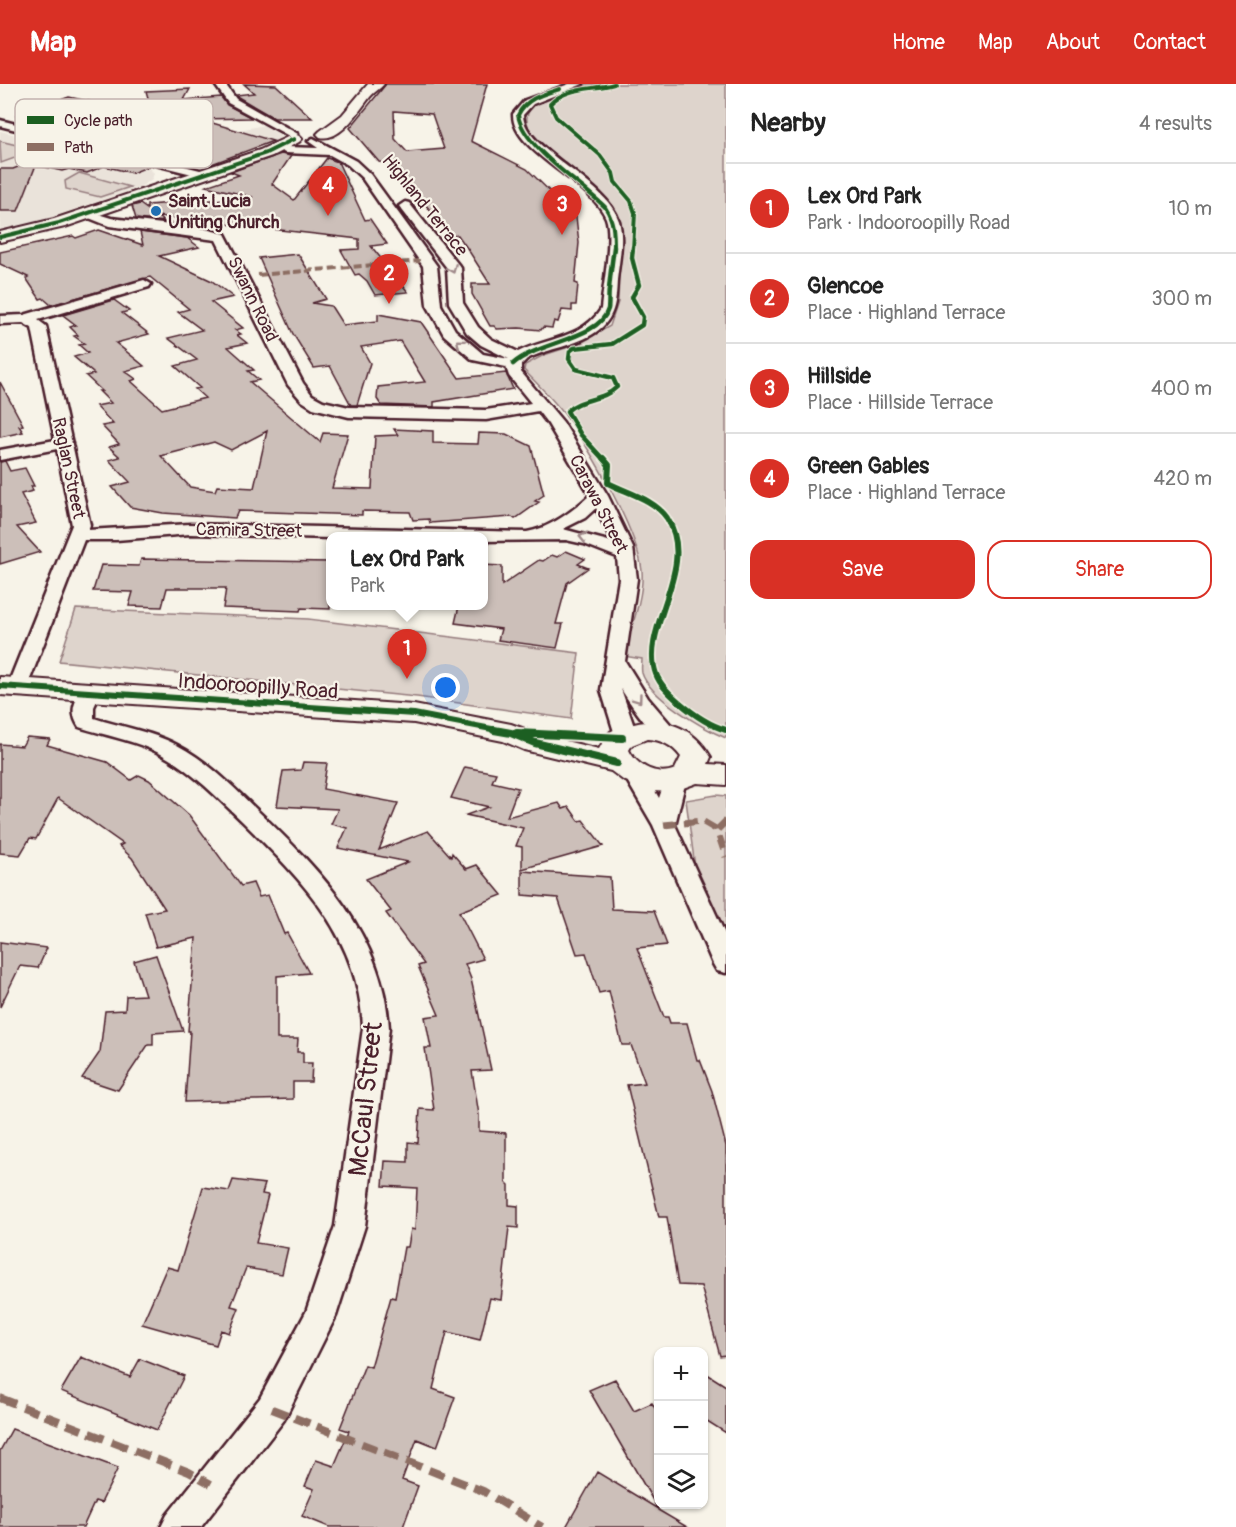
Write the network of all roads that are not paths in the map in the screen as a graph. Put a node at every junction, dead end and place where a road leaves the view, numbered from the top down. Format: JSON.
{"nodes":[{"id":1,"x":364,"y":84,"type":"edge"},
{"id":2,"x":377,"y":84,"type":"edge"},
{"id":3,"x":578,"y":84,"type":"edge"},
{"id":4,"x":222,"y":85,"type":"edge"},
{"id":5,"x":0,"y":123,"type":"edge"},
{"id":6,"x":15,"y":127,"type":"edge"},
{"id":7,"x":307,"y":138,"type":"junction"},
{"id":8,"x":334,"y":152,"type":"junction"},
{"id":9,"x":180,"y":168,"type":"edge"},
{"id":10,"x":204,"y":174,"type":"junction"},
{"id":11,"x":85,"y":214,"type":"junction"},
{"id":12,"x":0,"y":237,"type":"edge"},
{"id":13,"x":144,"y":284,"type":"dead end"},
{"id":14,"x":25,"y":319,"type":"junction"},
{"id":15,"x":0,"y":320,"type":"edge"},
{"id":16,"x":517,"y":361,"type":"junction"},
{"id":17,"x":547,"y":412,"type":"junction"},
{"id":18,"x":64,"y":443,"type":"junction"},
{"id":19,"x":0,"y":455,"type":"edge"},
{"id":20,"x":599,"y":496,"type":"junction"},
{"id":21,"x":361,"y":532,"type":"edge"},
{"id":22,"x":78,"y":535,"type":"junction"},
{"id":23,"x":116,"y":535,"type":"junction"},
{"id":24,"x":488,"y":535,"type":"edge"},
{"id":25,"x":532,"y":536,"type":"junction"},
{"id":26,"x":326,"y":547,"type":"edge"},
{"id":27,"x":488,"y":549,"type":"edge"},
{"id":28,"x":626,"y":554,"type":"junction"},
{"id":29,"x":616,"y":662,"type":"junction"},
{"id":30,"x":9,"y":687,"type":"edge"},
{"id":31,"x":91,"y":692,"type":"junction"},
{"id":32,"x":666,"y":732,"type":"junction"},
{"id":33,"x":625,"y":753,"type":"junction"},
{"id":34,"x":726,"y":755,"type":"edge"},
{"id":35,"x":686,"y":767,"type":"junction"},
{"id":36,"x":726,"y":775,"type":"edge"},
{"id":37,"x":664,"y":825,"type":"junction"},
{"id":38,"x":726,"y":964,"type":"edge"},
{"id":39,"x":179,"y":1527,"type":"edge"}],
"edges":[{"from":1,"to":7,"type":"main road"},
{"from":2,"to":7,"type":"main road"},
{"from":3,"to":16,"type":"street"},
{"from":4,"to":7,"type":"street","name":"Highland Terrace"},
{"from":5,"to":6,"type":"street"},
{"from":7,"to":8,"type":"street"},
{"from":7,"to":8,"type":"street","name":"Highland Terrace"},
{"from":7,"to":10,"type":"main road"},
{"from":7,"to":16,"type":"street","name":"Highland Terrace","one_way":true},
{"from":16,"to":8,"type":"street","name":"Highland Terrace","one_way":true},
{"from":9,"to":10,"type":"street"},
{"from":10,"to":11,"type":"main road"},
{"from":11,"to":12,"type":"main road"},
{"from":11,"to":17,"type":"street","name":"Swann Road"},
{"from":13,"to":14,"type":"street"},
{"from":14,"to":15,"type":"street"},
{"from":14,"to":18,"type":"street","name":"Raglan Street"},
{"from":16,"to":17,"type":"street","name":"Carawa Street"},
{"from":17,"to":20,"type":"street","name":"Carawa Street"},
{"from":18,"to":19,"type":"street"},
{"from":18,"to":22,"type":"street","name":"Raglan Street"},
{"from":20,"to":25,"type":"street","name":"Camira Street"},
{"from":20,"to":28,"type":"street","name":"Carawa Street"},
{"from":21,"to":23,"type":"street","name":"Camira Street"},
{"from":22,"to":23,"type":"street","name":"Camira Street"},
{"from":22,"to":30,"type":"street","name":"Raglan Street"},
{"from":23,"to":26,"type":"street","name":"Camira Street"},
{"from":24,"to":25,"type":"street","name":"Camira Street"},
{"from":25,"to":27,"type":"street","name":"Camira Street"},
{"from":28,"to":25,"type":"street","name":"Camira Street","one_way":true},
{"from":28,"to":29,"type":"street","name":"Carawa Street"},
{"from":29,"to":32,"type":"street","one_way":true},
{"from":29,"to":33,"type":"street","name":"Carawa Street"},
{"from":30,"to":31,"type":"main road","name":"Indooroopilly Road"},
{"from":31,"to":33,"type":"main road","name":"Indooroopilly Road"},
{"from":31,"to":39,"type":"street","name":"McCaul Street"},
{"from":32,"to":33,"type":"main road"},
{"from":32,"to":35,"type":"main road"},
{"from":33,"to":35,"type":"main road"},
{"from":33,"to":37,"type":"street","name":"Carawa Street"},
{"from":34,"to":35,"type":"main road"},
{"from":35,"to":36,"type":"main road"},
{"from":35,"to":37,"type":"street"},
{"from":37,"to":38,"type":"street","name":"Carawa Street"}]}
